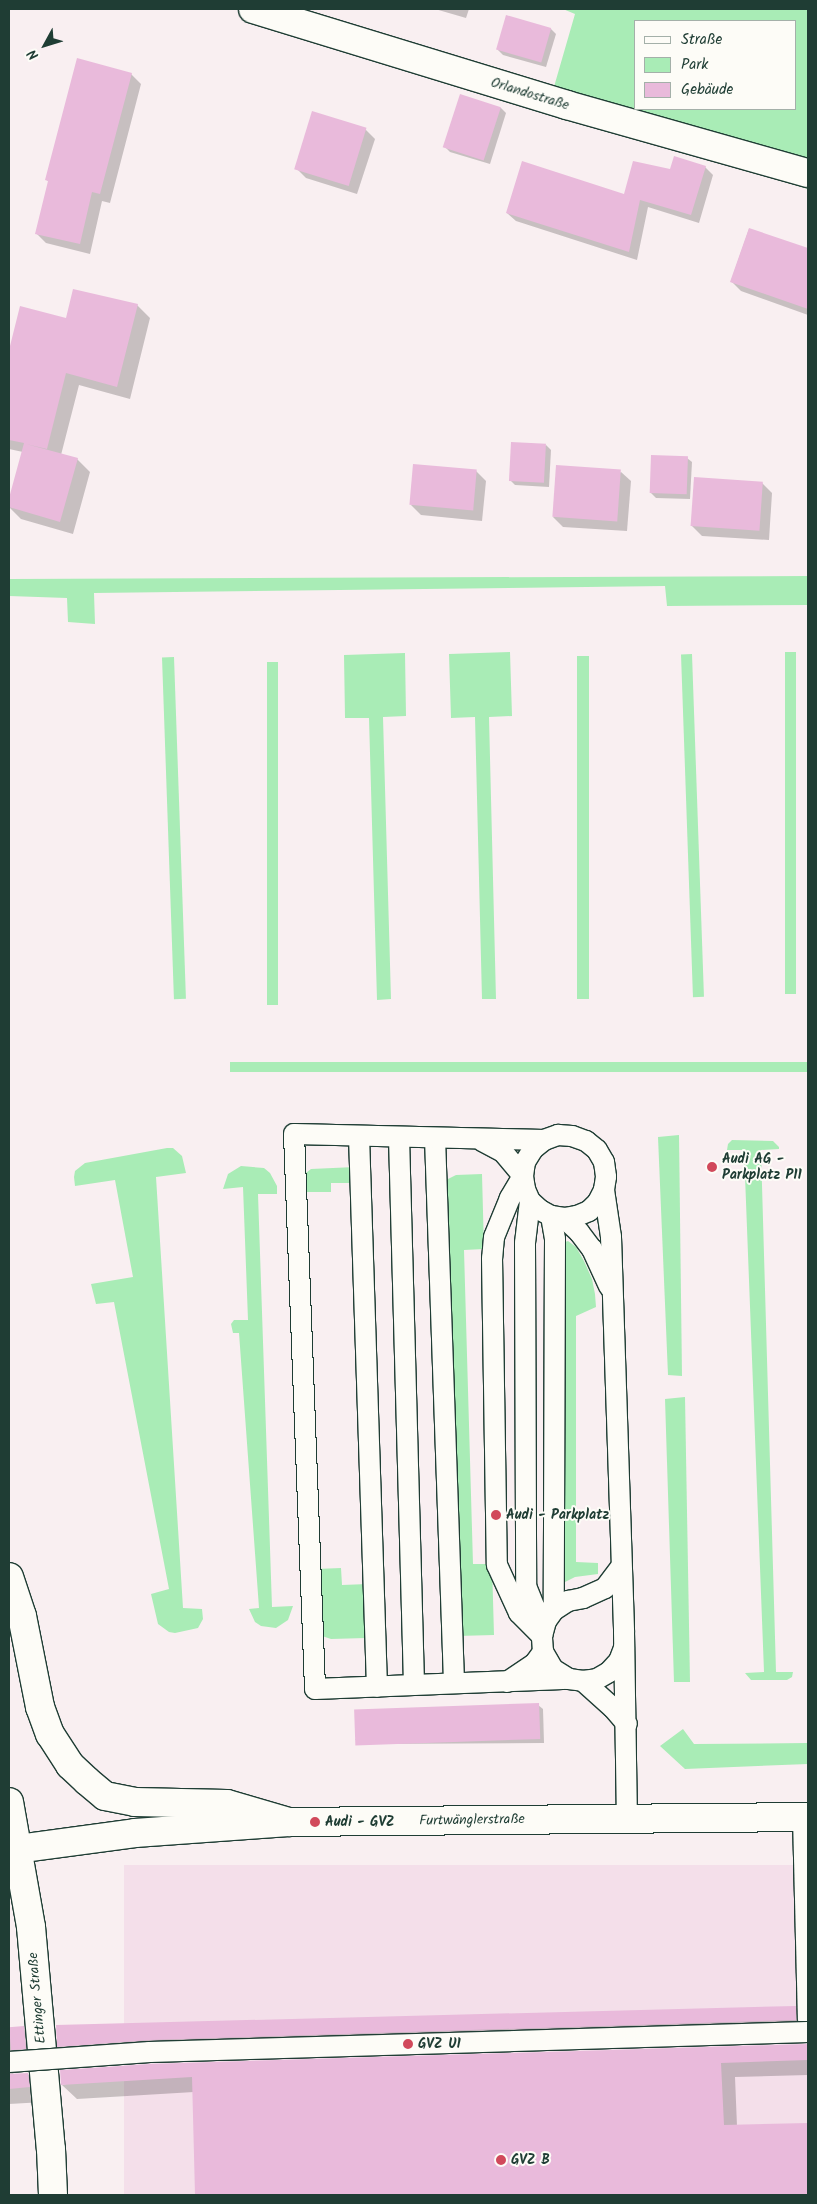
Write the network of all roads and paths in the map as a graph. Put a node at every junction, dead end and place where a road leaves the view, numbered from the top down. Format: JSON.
{"nodes":[{"id":1,"x":253,"y":9,"type":"edge"},
{"id":2,"x":808,"y":173,"type":"edge"},
{"id":3,"x":359,"y":1136,"type":"junction"},
{"id":4,"x":399,"y":1136,"type":"junction"},
{"id":5,"x":435,"y":1138,"type":"junction"},
{"id":6,"x":477,"y":1138,"type":"junction"},
{"id":7,"x":544,"y":1140,"type":"junction"},
{"id":8,"x":523,"y":1176,"type":"junction"},
{"id":9,"x":604,"y":1190,"type":"junction"},
{"id":10,"x":530,"y":1201,"type":"junction"},
{"id":11,"x":558,"y":1217,"type":"junction"},
{"id":12,"x":613,"y":1297,"type":"junction"},
{"id":13,"x":621,"y":1567,"type":"junction"},
{"id":14,"x":9,"y":1577,"type":"edge"},
{"id":15,"x":583,"y":1598,"type":"junction"},
{"id":16,"x":546,"y":1630,"type":"junction"},
{"id":17,"x":624,"y":1640,"type":"junction"},
{"id":18,"x":576,"y":1680,"type":"junction"},
{"id":19,"x":506,"y":1682,"type":"junction"},
{"id":20,"x":454,"y":1683,"type":"junction"},
{"id":21,"x":414,"y":1685,"type":"junction"},
{"id":22,"x":377,"y":1687,"type":"junction"},
{"id":23,"x":626,"y":1724,"type":"junction"},
{"id":24,"x":9,"y":1802,"type":"edge"},
{"id":25,"x":806,"y":1817,"type":"edge"},
{"id":26,"x":627,"y":1818,"type":"junction"},
{"id":27,"x":289,"y":1822,"type":"junction"},
{"id":28,"x":17,"y":1850,"type":"junction"},
{"id":29,"x":808,"y":2020,"type":"edge"},
{"id":30,"x":808,"y":2032,"type":"edge"},
{"id":31,"x":9,"y":2062,"type":"edge"},
{"id":32,"x":53,"y":2195,"type":"edge"}],
"edges":[{"from":1,"to":2,"type":"street","name":"Orlandostraße"},
{"from":3,"to":4,"type":"lane"},
{"from":3,"to":22,"type":"lane"},
{"from":3,"to":22,"type":"lane"},
{"from":4,"to":5,"type":"lane"},
{"from":4,"to":21,"type":"lane"},
{"from":5,"to":6,"type":"lane"},
{"from":5,"to":20,"type":"lane"},
{"from":6,"to":7,"type":"lane"},
{"from":6,"to":8,"type":"lane"},
{"from":7,"to":8,"type":"lane"},
{"from":7,"to":9,"type":"lane"},
{"from":8,"to":10,"type":"lane"},
{"from":8,"to":16,"type":"lane"},
{"from":9,"to":11,"type":"lane"},
{"from":9,"to":12,"type":"lane"},
{"from":10,"to":11,"type":"lane"},
{"from":10,"to":16,"type":"lane"},
{"from":11,"to":12,"type":"lane"},
{"from":11,"to":16,"type":"lane"},
{"from":12,"to":13,"type":"lane"},
{"from":13,"to":15,"type":"lane"},
{"from":13,"to":17,"type":"lane"},
{"from":14,"to":27,"type":"street"},
{"from":15,"to":16,"type":"lane"},
{"from":15,"to":17,"type":"lane"},
{"from":16,"to":18,"type":"lane"},
{"from":16,"to":19,"type":"lane"},
{"from":17,"to":18,"type":"lane"},
{"from":17,"to":23,"type":"lane"},
{"from":18,"to":19,"type":"lane"},
{"from":18,"to":23,"type":"lane"},
{"from":19,"to":20,"type":"lane"},
{"from":20,"to":21,"type":"lane"},
{"from":21,"to":22,"type":"lane"},
{"from":23,"to":26,"type":"lane"},
{"from":24,"to":28,"type":"street","name":"Ettinger Straße"},
{"from":25,"to":26,"type":"street","name":"Furtwänglerstraße"},
{"from":25,"to":29,"type":"lane"},
{"from":26,"to":27,"type":"street","name":"Furtwänglerstraße"},
{"from":27,"to":28,"type":"street","name":"Furtwänglerstraße"},
{"from":28,"to":32,"type":"street","name":"Ettinger Straße"},
{"from":30,"to":31,"type":"lane","bridge":true}]}
